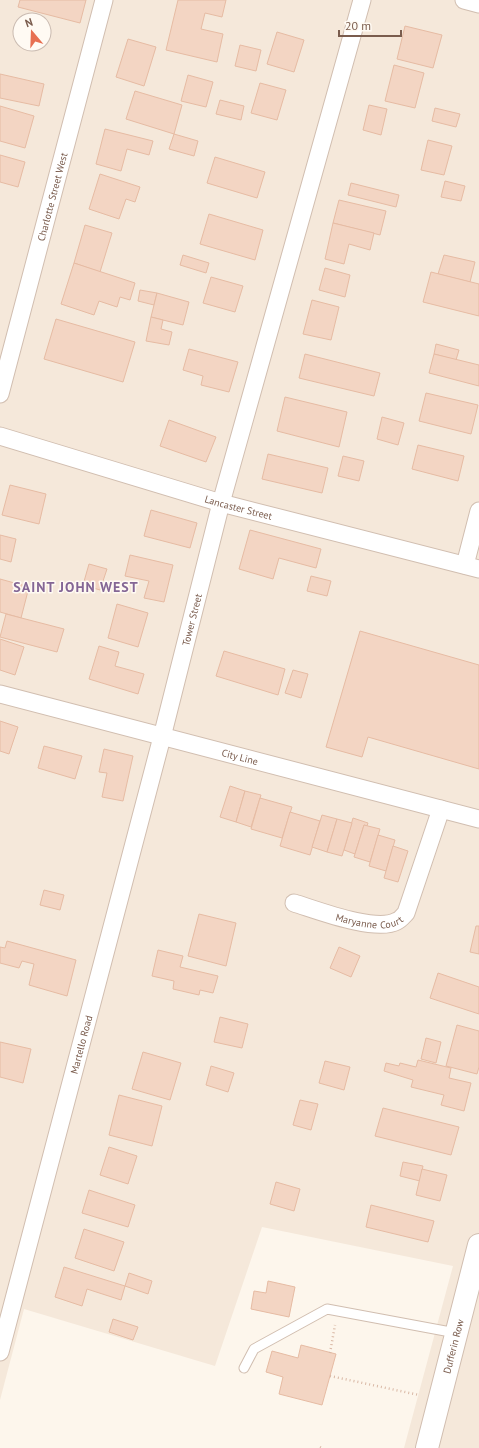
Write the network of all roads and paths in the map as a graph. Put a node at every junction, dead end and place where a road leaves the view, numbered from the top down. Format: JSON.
{"nodes":[{"id":1,"x":104,"y":0,"type":"edge"},
{"id":2,"x":362,"y":0,"type":"edge"},
{"id":3,"x":464,"y":0,"type":"edge"},
{"id":4,"x":479,"y":4,"type":"edge"},
{"id":5,"x":0,"y":394,"type":"edge"},
{"id":6,"x":0,"y":436,"type":"edge"},
{"id":7,"x":221,"y":502,"type":"junction"},
{"id":8,"x":479,"y":511,"type":"edge"},
{"id":9,"x":472,"y":567,"type":"edge"},
{"id":10,"x":0,"y":694,"type":"edge"},
{"id":11,"x":162,"y":737,"type":"junction"},
{"id":12,"x":441,"y":809,"type":"junction"},
{"id":13,"x":479,"y":819,"type":"edge"},
{"id":14,"x":294,"y":903,"type":"dead end"},
{"id":15,"x":479,"y":1245,"type":"edge"},
{"id":16,"x":338,"y":1311,"type":"junction"},
{"id":17,"x":456,"y":1333,"type":"junction"},
{"id":18,"x":0,"y":1352,"type":"edge"},
{"id":19,"x":330,"y":1353,"type":"dead end"},
{"id":20,"x":244,"y":1368,"type":"dead end"},
{"id":21,"x":330,"y":1376,"type":"dead end"},
{"id":22,"x":439,"y":1399,"type":"junction"},
{"id":23,"x":427,"y":1448,"type":"edge"}],
"edges":[{"from":1,"to":5,"type":"street","name":"Charlotte Street West"},
{"from":2,"to":7,"type":"street","name":"Tower Street"},
{"from":3,"to":4,"type":"street"},
{"from":6,"to":7,"type":"street","name":"Lancaster Street"},
{"from":7,"to":9,"type":"street","name":"Lancaster Street"},
{"from":7,"to":11,"type":"street","name":"Tower Street"},
{"from":8,"to":9,"type":"street"},
{"from":10,"to":11,"type":"street","name":"City Line"},
{"from":11,"to":12,"type":"street","name":"City Line"},
{"from":11,"to":18,"type":"street","name":"Martello Road"},
{"from":12,"to":13,"type":"street","name":"City Line"},
{"from":12,"to":14,"type":"street","name":"Maryanne Court"},
{"from":15,"to":17,"type":"street","name":"Dufferin Row"},
{"from":16,"to":17,"type":"lane"},
{"from":16,"to":19,"type":"path"},
{"from":16,"to":20,"type":"lane"},
{"from":17,"to":22,"type":"street","name":"Dufferin Row"},
{"from":21,"to":22,"type":"path"},
{"from":22,"to":23,"type":"street","name":"Dufferin Row"}]}
